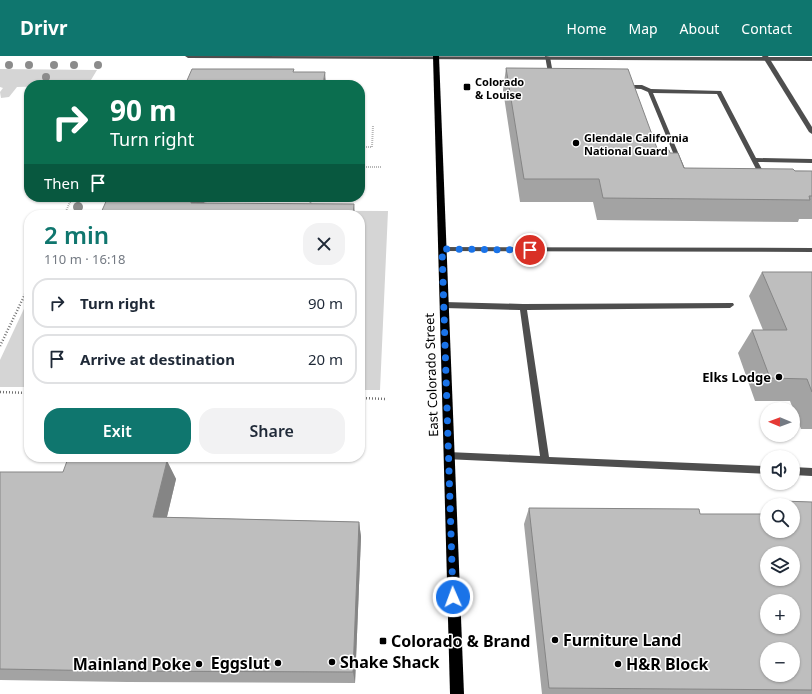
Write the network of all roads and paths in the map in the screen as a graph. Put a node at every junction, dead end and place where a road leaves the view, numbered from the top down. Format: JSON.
{"nodes":[{"id":1,"x":188,"y":56,"type":"edge"},
{"id":2,"x":436,"y":57,"type":"edge"},
{"id":3,"x":547,"y":57,"type":"junction"},
{"id":4,"x":558,"y":57,"type":"edge"},
{"id":5,"x":766,"y":58,"type":"edge"},
{"id":6,"x":812,"y":59,"type":"edge"},
{"id":7,"x":554,"y":86,"type":"edge"},
{"id":8,"x":618,"y":86,"type":"edge"},
{"id":9,"x":650,"y":91,"type":"junction"},
{"id":10,"x":373,"y":126,"type":"dead end"},
{"id":11,"x":812,"y":132,"type":"edge"},
{"id":12,"x":365,"y":147,"type":"edge"},
{"id":13,"x":754,"y":160,"type":"junction"},
{"id":14,"x":812,"y":161,"type":"edge"},
{"id":15,"x":365,"y":167,"type":"edge"},
{"id":16,"x":381,"y":167,"type":"dead end"},
{"id":17,"x":205,"y":202,"type":"edge"},
{"id":18,"x":311,"y":202,"type":"edge"},
{"id":19,"x":212,"y":204,"type":"edge"},
{"id":20,"x":304,"y":205,"type":"edge"},
{"id":21,"x":442,"y":249,"type":"junction"},
{"id":22,"x":812,"y":250,"type":"edge"},
{"id":23,"x":24,"y":296,"type":"edge"},
{"id":24,"x":444,"y":305,"type":"junction"},
{"id":25,"x":730,"y":305,"type":"dead end"},
{"id":26,"x":523,"y":307,"type":"junction"},
{"id":27,"x":0,"y":346,"type":"edge"},
{"id":28,"x":0,"y":392,"type":"edge"},
{"id":29,"x":24,"y":393,"type":"edge"},
{"id":30,"x":365,"y":398,"type":"edge"},
{"id":31,"x":387,"y":399,"type":"dead end"},
{"id":32,"x":448,"y":456,"type":"junction"},
{"id":33,"x":545,"y":460,"type":"junction"},
{"id":34,"x":760,"y":470,"type":"edge"},
{"id":35,"x":800,"y":471,"type":"edge"},
{"id":36,"x":812,"y":472,"type":"edge"},
{"id":37,"x":457,"y":694,"type":"edge"}],
"edges":[{"from":1,"to":2,"type":"street"},
{"from":2,"to":3,"type":"street"},
{"from":2,"to":21,"type":"main road","name":"East Colorado Street"},
{"from":3,"to":4,"type":"street"},
{"from":3,"to":7,"type":"street"},
{"from":4,"to":5,"type":"street"},
{"from":5,"to":6,"type":"street"},
{"from":5,"to":11,"type":"street"},
{"from":8,"to":9,"type":"street"},
{"from":9,"to":13,"type":"street"},
{"from":9,"to":13,"type":"street"},
{"from":10,"to":12,"type":"path"},
{"from":13,"to":14,"type":"street"},
{"from":15,"to":16,"type":"path"},
{"from":17,"to":19,"type":"path"},
{"from":18,"to":20,"type":"path"},
{"from":21,"to":22,"type":"street"},
{"from":21,"to":24,"type":"main road","name":"East Colorado Street"},
{"from":23,"to":27,"type":"path"},
{"from":24,"to":26,"type":"street"},
{"from":24,"to":32,"type":"main road","name":"East Colorado Street"},
{"from":25,"to":26,"type":"street"},
{"from":26,"to":33,"type":"street"},
{"from":28,"to":29,"type":"path"},
{"from":30,"to":31,"type":"path"},
{"from":32,"to":33,"type":"street"},
{"from":32,"to":37,"type":"main road","name":"East Colorado Street"},
{"from":33,"to":34,"type":"street"},
{"from":35,"to":36,"type":"street"}]}
